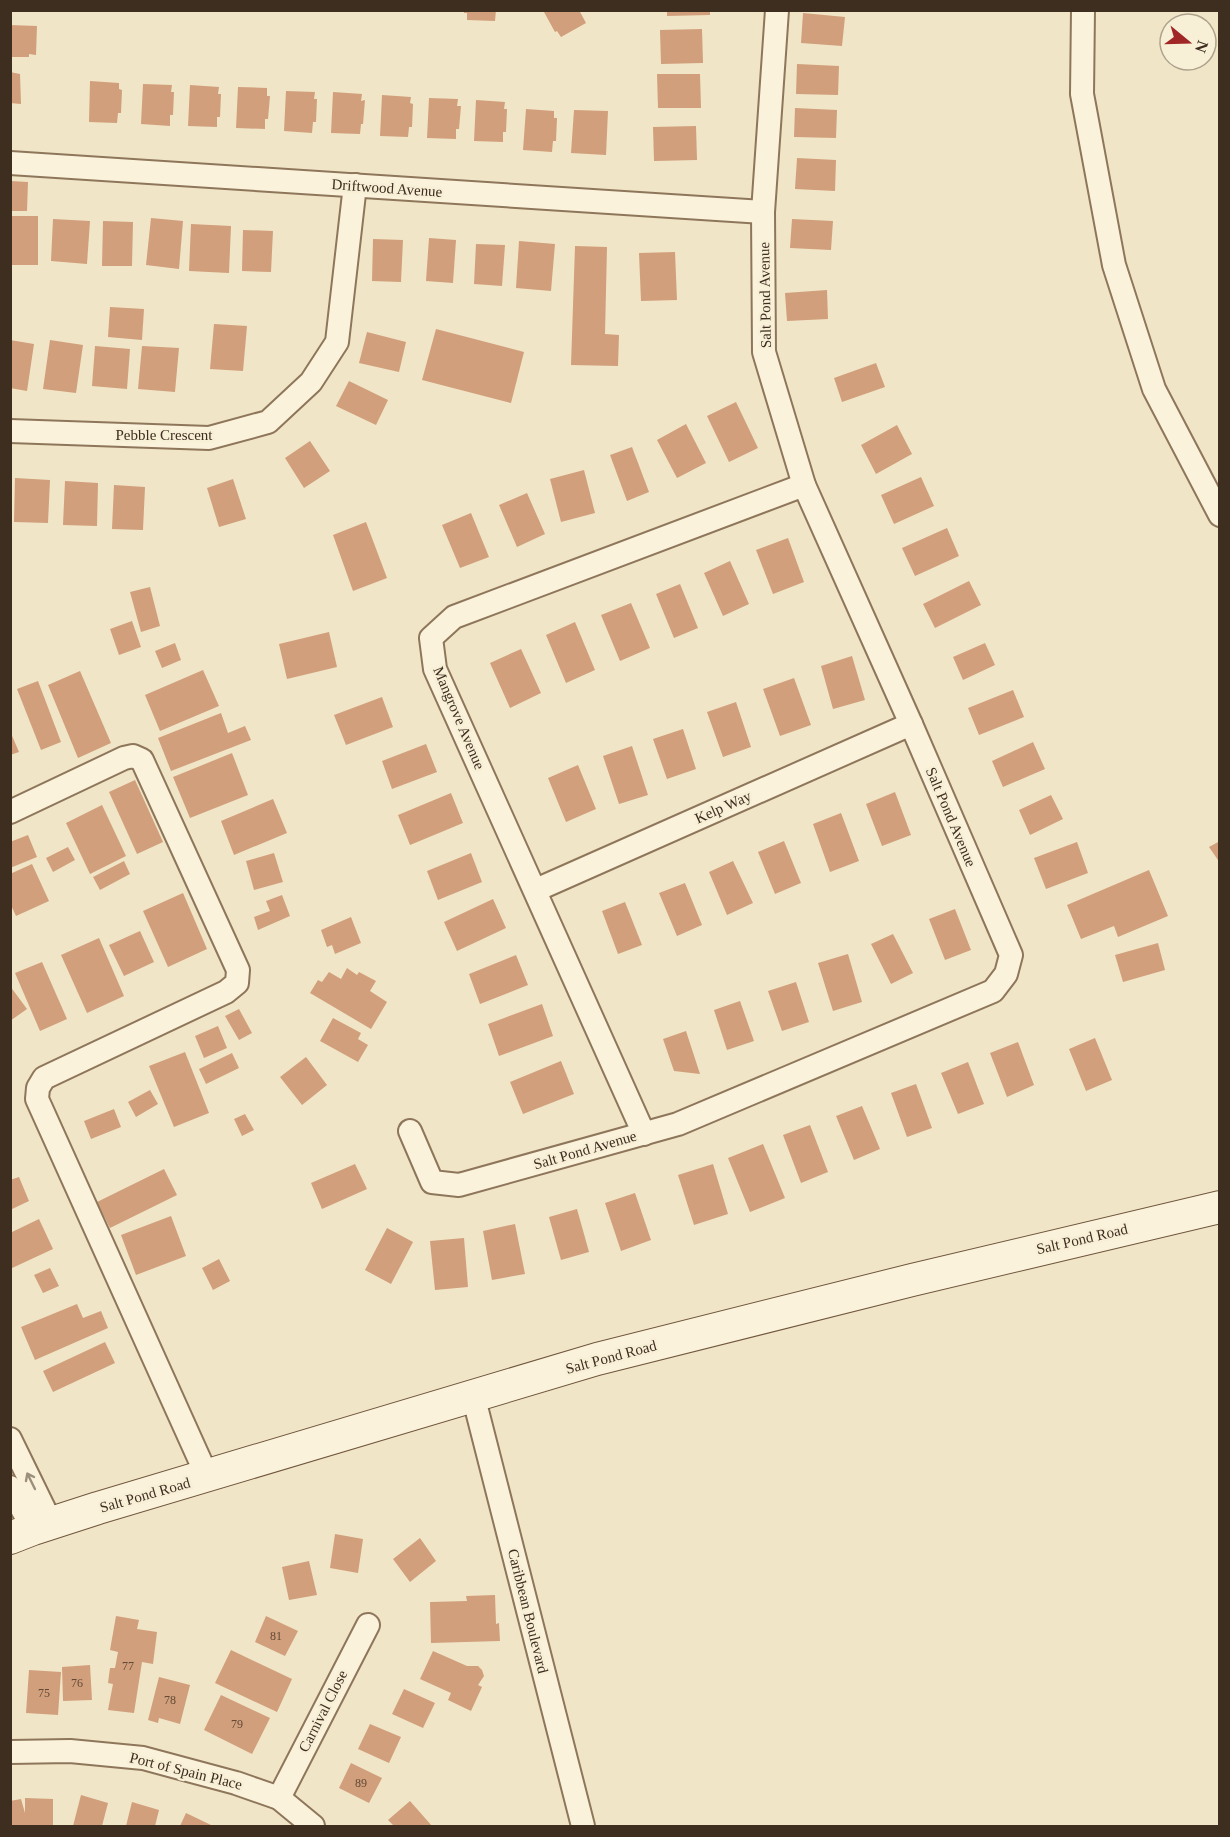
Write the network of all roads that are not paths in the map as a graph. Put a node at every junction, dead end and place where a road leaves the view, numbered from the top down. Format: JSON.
{"nodes":[{"id":1,"x":777,"y":10,"type":"edge"},
{"id":2,"x":1083,"y":10,"type":"edge"},
{"id":3,"x":10,"y":163,"type":"edge"},
{"id":4,"x":355,"y":185,"type":"junction"},
{"id":5,"x":764,"y":212,"type":"junction"},
{"id":6,"x":10,"y":431,"type":"edge"},
{"id":7,"x":804,"y":485,"type":"junction"},
{"id":8,"x":1220,"y":515,"type":"edge"},
{"id":9,"x":911,"y":724,"type":"junction"},
{"id":10,"x":10,"y":812,"type":"edge"},
{"id":11,"x":536,"y":890,"type":"junction"},
{"id":12,"x":410,"y":1131,"type":"dead end"},
{"id":13,"x":644,"y":1134,"type":"junction"},
{"id":14,"x":1220,"y":1207,"type":"edge"},
{"id":15,"x":473,"y":1395,"type":"junction"},
{"id":16,"x":10,"y":1439,"type":"edge"},
{"id":17,"x":207,"y":1476,"type":"junction"},
{"id":18,"x":10,"y":1487,"type":"edge"},
{"id":19,"x":31,"y":1530,"type":"edge"},
{"id":20,"x":368,"y":1625,"type":"dead end"},
{"id":21,"x":10,"y":1752,"type":"edge"},
{"id":22,"x":279,"y":1798,"type":"junction"},
{"id":23,"x":313,"y":1827,"type":"edge"},
{"id":24,"x":583,"y":1827,"type":"edge"}],
"edges":[{"from":1,"to":5,"type":"street","name":"Salt Pond Avenue"},
{"from":2,"to":8,"type":"street"},
{"from":3,"to":4,"type":"street","name":"Driftwood Avenue"},
{"from":4,"to":5,"type":"street","name":"Driftwood Avenue"},
{"from":4,"to":6,"type":"street","name":"Pebble Crescent"},
{"from":5,"to":7,"type":"street","name":"Salt Pond Avenue"},
{"from":7,"to":9,"type":"street","name":"Salt Pond Avenue"},
{"from":7,"to":11,"type":"street","name":"Mangrove Avenue"},
{"from":9,"to":11,"type":"street","name":"Kelp Way"},
{"from":9,"to":13,"type":"street","name":"Salt Pond Avenue"},
{"from":10,"to":17,"type":"street"},
{"from":11,"to":13,"type":"street","name":"Mangrove Avenue"},
{"from":12,"to":13,"type":"street","name":"Salt Pond Avenue"},
{"from":14,"to":15,"type":"street","name":"Salt Pond Road"},
{"from":15,"to":17,"type":"street","name":"Salt Pond Road"},
{"from":15,"to":24,"type":"street","name":"Caribbean Boulevard"},
{"from":19,"to":16,"type":"street","one_way":true},
{"from":17,"to":19,"type":"street","name":"Salt Pond Road"},
{"from":18,"to":19,"type":"street"},
{"from":20,"to":22,"type":"street","name":"Carnival Close"},
{"from":21,"to":22,"type":"street","name":"Port of Spain Place"},
{"from":22,"to":23,"type":"street","name":"Port of Spain Place"}]}
